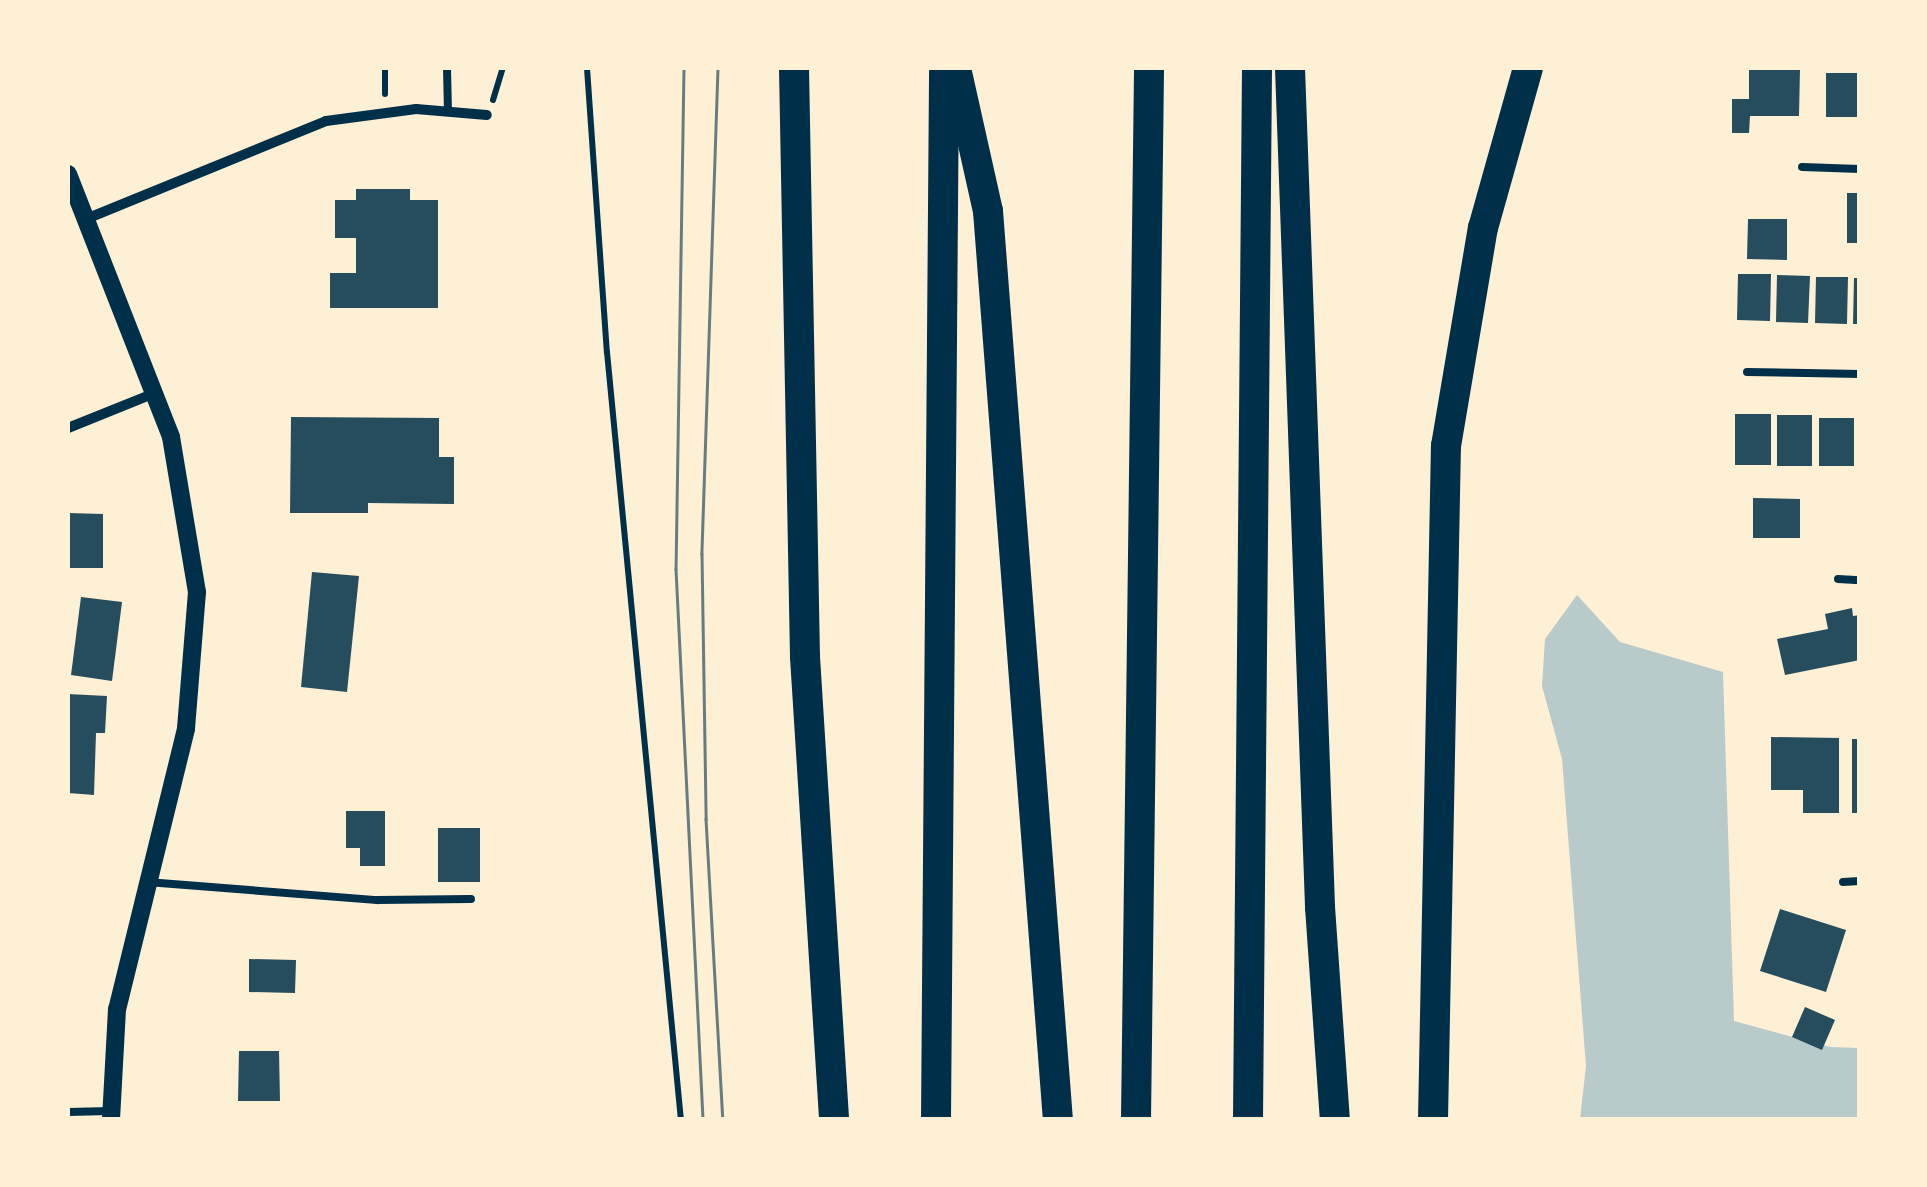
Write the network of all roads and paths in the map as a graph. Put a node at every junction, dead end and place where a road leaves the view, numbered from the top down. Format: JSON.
{"nodes":[{"id":1,"x":385,"y":68,"type":"edge"},
{"id":2,"x":447,"y":68,"type":"edge"},
{"id":3,"x":503,"y":68,"type":"edge"},
{"id":4,"x":587,"y":68,"type":"edge"},
{"id":5,"x":794,"y":68,"type":"edge"},
{"id":6,"x":944,"y":68,"type":"edge"},
{"id":7,"x":956,"y":68,"type":"edge"},
{"id":8,"x":1149,"y":68,"type":"edge"},
{"id":9,"x":1257,"y":68,"type":"edge"},
{"id":10,"x":1290,"y":68,"type":"edge"},
{"id":11,"x":1528,"y":68,"type":"edge"},
{"id":12,"x":385,"y":110,"type":"junction"},
{"id":13,"x":448,"y":112,"type":"junction"},
{"id":14,"x":486,"y":115,"type":"joint"},
{"id":15,"x":1802,"y":167,"type":"dead end"},
{"id":16,"x":1860,"y":169,"type":"edge"},
{"id":17,"x":68,"y":174,"type":"edge"},
{"id":18,"x":86,"y":219,"type":"junction"},
{"id":19,"x":1747,"y":372,"type":"dead end"},
{"id":20,"x":1860,"y":374,"type":"edge"},
{"id":21,"x":157,"y":392,"type":"junction"},
{"id":22,"x":68,"y":428,"type":"edge"},
{"id":23,"x":1838,"y":579,"type":"dead end"},
{"id":24,"x":1860,"y":580,"type":"edge"},
{"id":25,"x":1860,"y":881,"type":"edge"},
{"id":26,"x":147,"y":882,"type":"junction"},
{"id":27,"x":1843,"y":882,"type":"dead end"},
{"id":28,"x":471,"y":900,"type":"dead end"},
{"id":29,"x":68,"y":1112,"type":"edge"},
{"id":30,"x":111,"y":1115,"type":"edge"},
{"id":31,"x":681,"y":1120,"type":"edge"},
{"id":32,"x":834,"y":1120,"type":"edge"},
{"id":33,"x":936,"y":1120,"type":"edge"},
{"id":34,"x":1058,"y":1120,"type":"edge"},
{"id":35,"x":1136,"y":1120,"type":"edge"},
{"id":36,"x":1248,"y":1120,"type":"edge"},
{"id":37,"x":1335,"y":1120,"type":"edge"},
{"id":38,"x":1433,"y":1120,"type":"edge"}],
"edges":[{"from":1,"to":12,"type":"path"},
{"from":2,"to":13,"type":"lane"},
{"from":3,"to":14,"type":"path"},
{"from":4,"to":31,"type":"path"},
{"from":5,"to":32,"type":"highway"},
{"from":6,"to":33,"type":"highway"},
{"from":7,"to":34,"type":"highway"},
{"from":8,"to":35,"type":"highway"},
{"from":9,"to":36,"type":"highway"},
{"from":10,"to":37,"type":"highway"},
{"from":11,"to":38,"type":"highway"},
{"from":12,"to":13,"type":"street"},
{"from":12,"to":18,"type":"street"},
{"from":13,"to":14,"type":"street"},
{"from":15,"to":16,"type":"lane"},
{"from":17,"to":18,"type":"street"},
{"from":18,"to":21,"type":"street"},
{"from":19,"to":20,"type":"lane"},
{"from":21,"to":22,"type":"street"},
{"from":21,"to":26,"type":"street"},
{"from":23,"to":24,"type":"lane"},
{"from":25,"to":27,"type":"lane"},
{"from":26,"to":28,"type":"lane"},
{"from":26,"to":30,"type":"street"},
{"from":29,"to":30,"type":"lane"}]}
